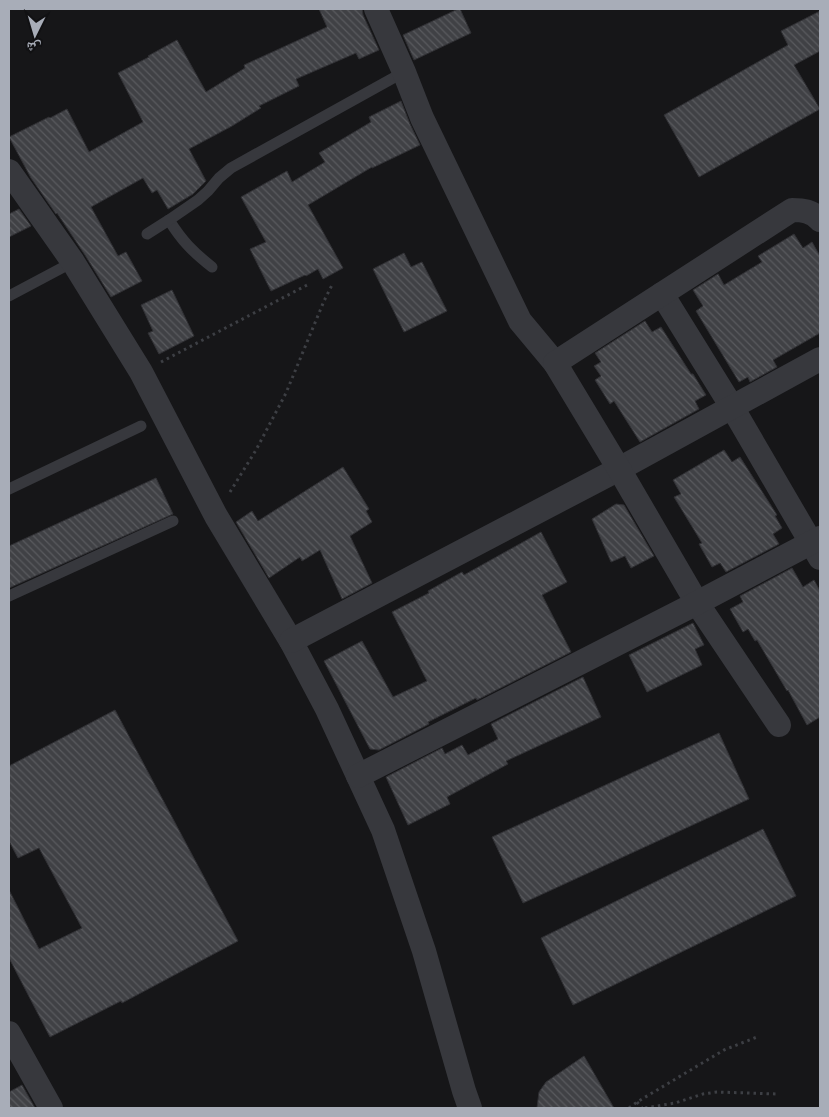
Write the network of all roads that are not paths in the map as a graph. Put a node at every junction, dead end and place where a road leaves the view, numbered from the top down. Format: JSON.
{"nodes":[{"id":1,"x":376,"y":9,"type":"edge"},
{"id":2,"x":404,"y":72,"type":"junction"},
{"id":3,"x":9,"y":171,"type":"edge"},
{"id":4,"x":169,"y":220,"type":"junction"},
{"id":5,"x":820,"y":220,"type":"edge"},
{"id":6,"x":147,"y":234,"type":"dead end"},
{"id":7,"x":73,"y":262,"type":"junction"},
{"id":8,"x":212,"y":267,"type":"dead end"},
{"id":9,"x":662,"y":294,"type":"junction"},
{"id":10,"x":9,"y":296,"type":"edge"},
{"id":11,"x":820,"y":359,"type":"edge"},
{"id":12,"x":555,"y":363,"type":"junction"},
{"id":13,"x":732,"y":407,"type":"junction"},
{"id":14,"x":141,"y":426,"type":"dead end"},
{"id":15,"x":619,"y":469,"type":"junction"},
{"id":16,"x":9,"y":489,"type":"edge"},
{"id":17,"x":173,"y":521,"type":"dead end"},
{"id":18,"x":817,"y":546,"type":"edge"},
{"id":19,"x":9,"y":596,"type":"edge"},
{"id":20,"x":697,"y":604,"type":"junction"},
{"id":21,"x":291,"y":641,"type":"junction"},
{"id":22,"x":779,"y":725,"type":"dead end"},
{"id":23,"x":358,"y":776,"type":"junction"},
{"id":24,"x":9,"y":1033,"type":"edge"},
{"id":25,"x":51,"y":1108,"type":"edge"},
{"id":26,"x":470,"y":1108,"type":"edge"}],
"edges":[{"from":1,"to":2,"type":"street"},
{"from":2,"to":4,"type":"lane"},
{"from":2,"to":12,"type":"street"},
{"from":3,"to":7,"type":"street"},
{"from":4,"to":6,"type":"lane"},
{"from":4,"to":8,"type":"lane"},
{"from":5,"to":9,"type":"street"},
{"from":7,"to":10,"type":"lane"},
{"from":7,"to":21,"type":"street"},
{"from":9,"to":12,"type":"street"},
{"from":9,"to":13,"type":"street"},
{"from":11,"to":13,"type":"street"},
{"from":12,"to":15,"type":"street"},
{"from":13,"to":15,"type":"street"},
{"from":13,"to":18,"type":"street"},
{"from":14,"to":16,"type":"lane"},
{"from":15,"to":20,"type":"street"},
{"from":15,"to":21,"type":"street"},
{"from":17,"to":19,"type":"lane"},
{"from":18,"to":20,"type":"street"},
{"from":20,"to":22,"type":"street"},
{"from":20,"to":23,"type":"street"},
{"from":21,"to":23,"type":"street"},
{"from":23,"to":26,"type":"street"},
{"from":24,"to":25,"type":"street"}]}
